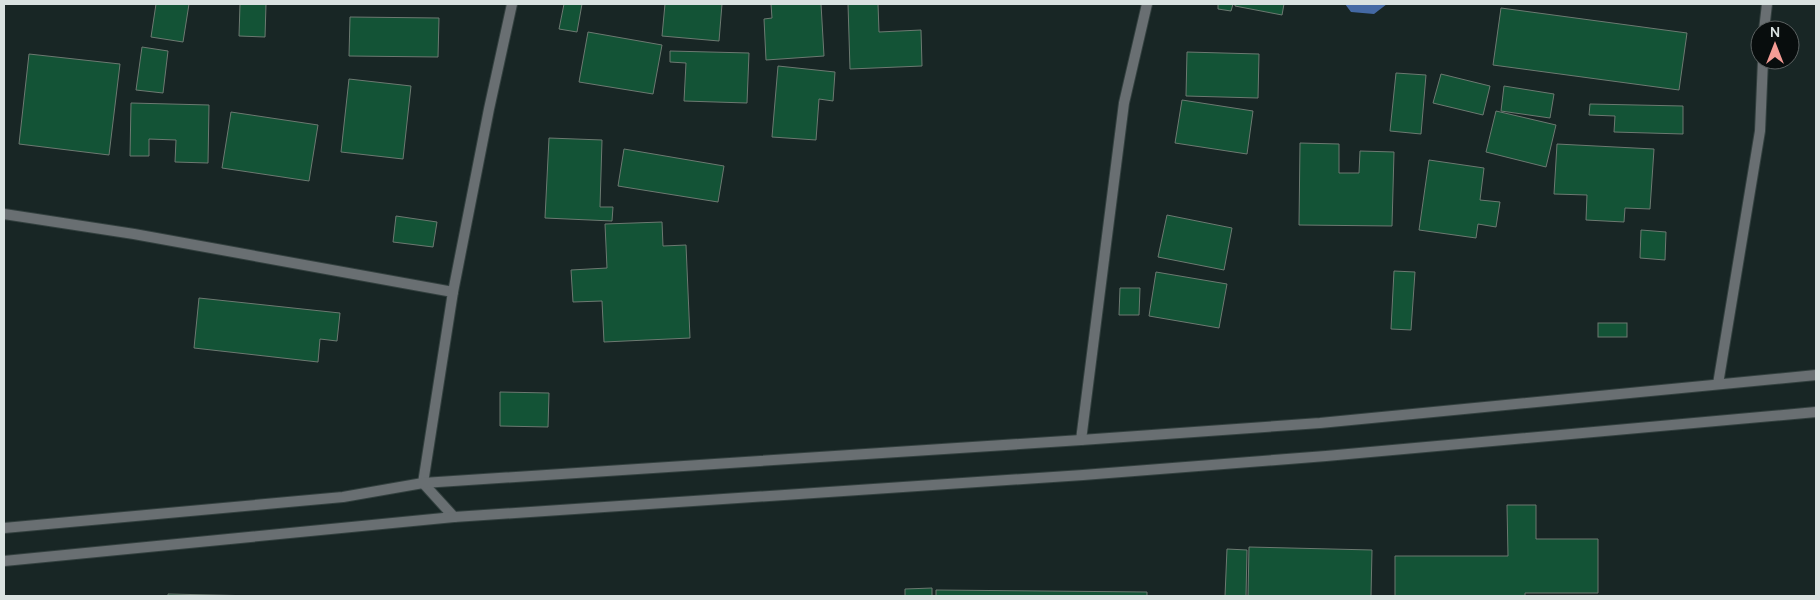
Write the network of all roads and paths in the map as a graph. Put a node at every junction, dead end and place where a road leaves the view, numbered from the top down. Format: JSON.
{"nodes":[{"id":1,"x":512,"y":4,"type":"edge"},
{"id":2,"x":1147,"y":4,"type":"edge"},
{"id":3,"x":1767,"y":4,"type":"edge"},
{"id":4,"x":1765,"y":20,"type":"edge"},
{"id":5,"x":1763,"y":70,"type":"edge"},
{"id":6,"x":4,"y":214,"type":"edge"},
{"id":7,"x":453,"y":292,"type":"junction"},
{"id":8,"x":1816,"y":375,"type":"edge"},
{"id":9,"x":1718,"y":384,"type":"junction"},
{"id":10,"x":1816,"y":412,"type":"edge"},
{"id":11,"x":1081,"y":440,"type":"junction"},
{"id":12,"x":423,"y":483,"type":"junction"},
{"id":13,"x":454,"y":517,"type":"junction"},
{"id":14,"x":4,"y":528,"type":"edge"},
{"id":15,"x":4,"y":561,"type":"edge"}],
"edges":[{"from":1,"to":7,"type":"street"},
{"from":2,"to":11,"type":"street"},
{"from":3,"to":4,"type":"street"},
{"from":5,"to":9,"type":"street"},
{"from":6,"to":7,"type":"street"},
{"from":7,"to":12,"type":"street"},
{"from":8,"to":9,"type":"street"},
{"from":9,"to":11,"type":"street"},
{"from":10,"to":13,"type":"street"},
{"from":11,"to":12,"type":"street"},
{"from":12,"to":13,"type":"street"},
{"from":12,"to":14,"type":"street"},
{"from":13,"to":15,"type":"street"}]}
